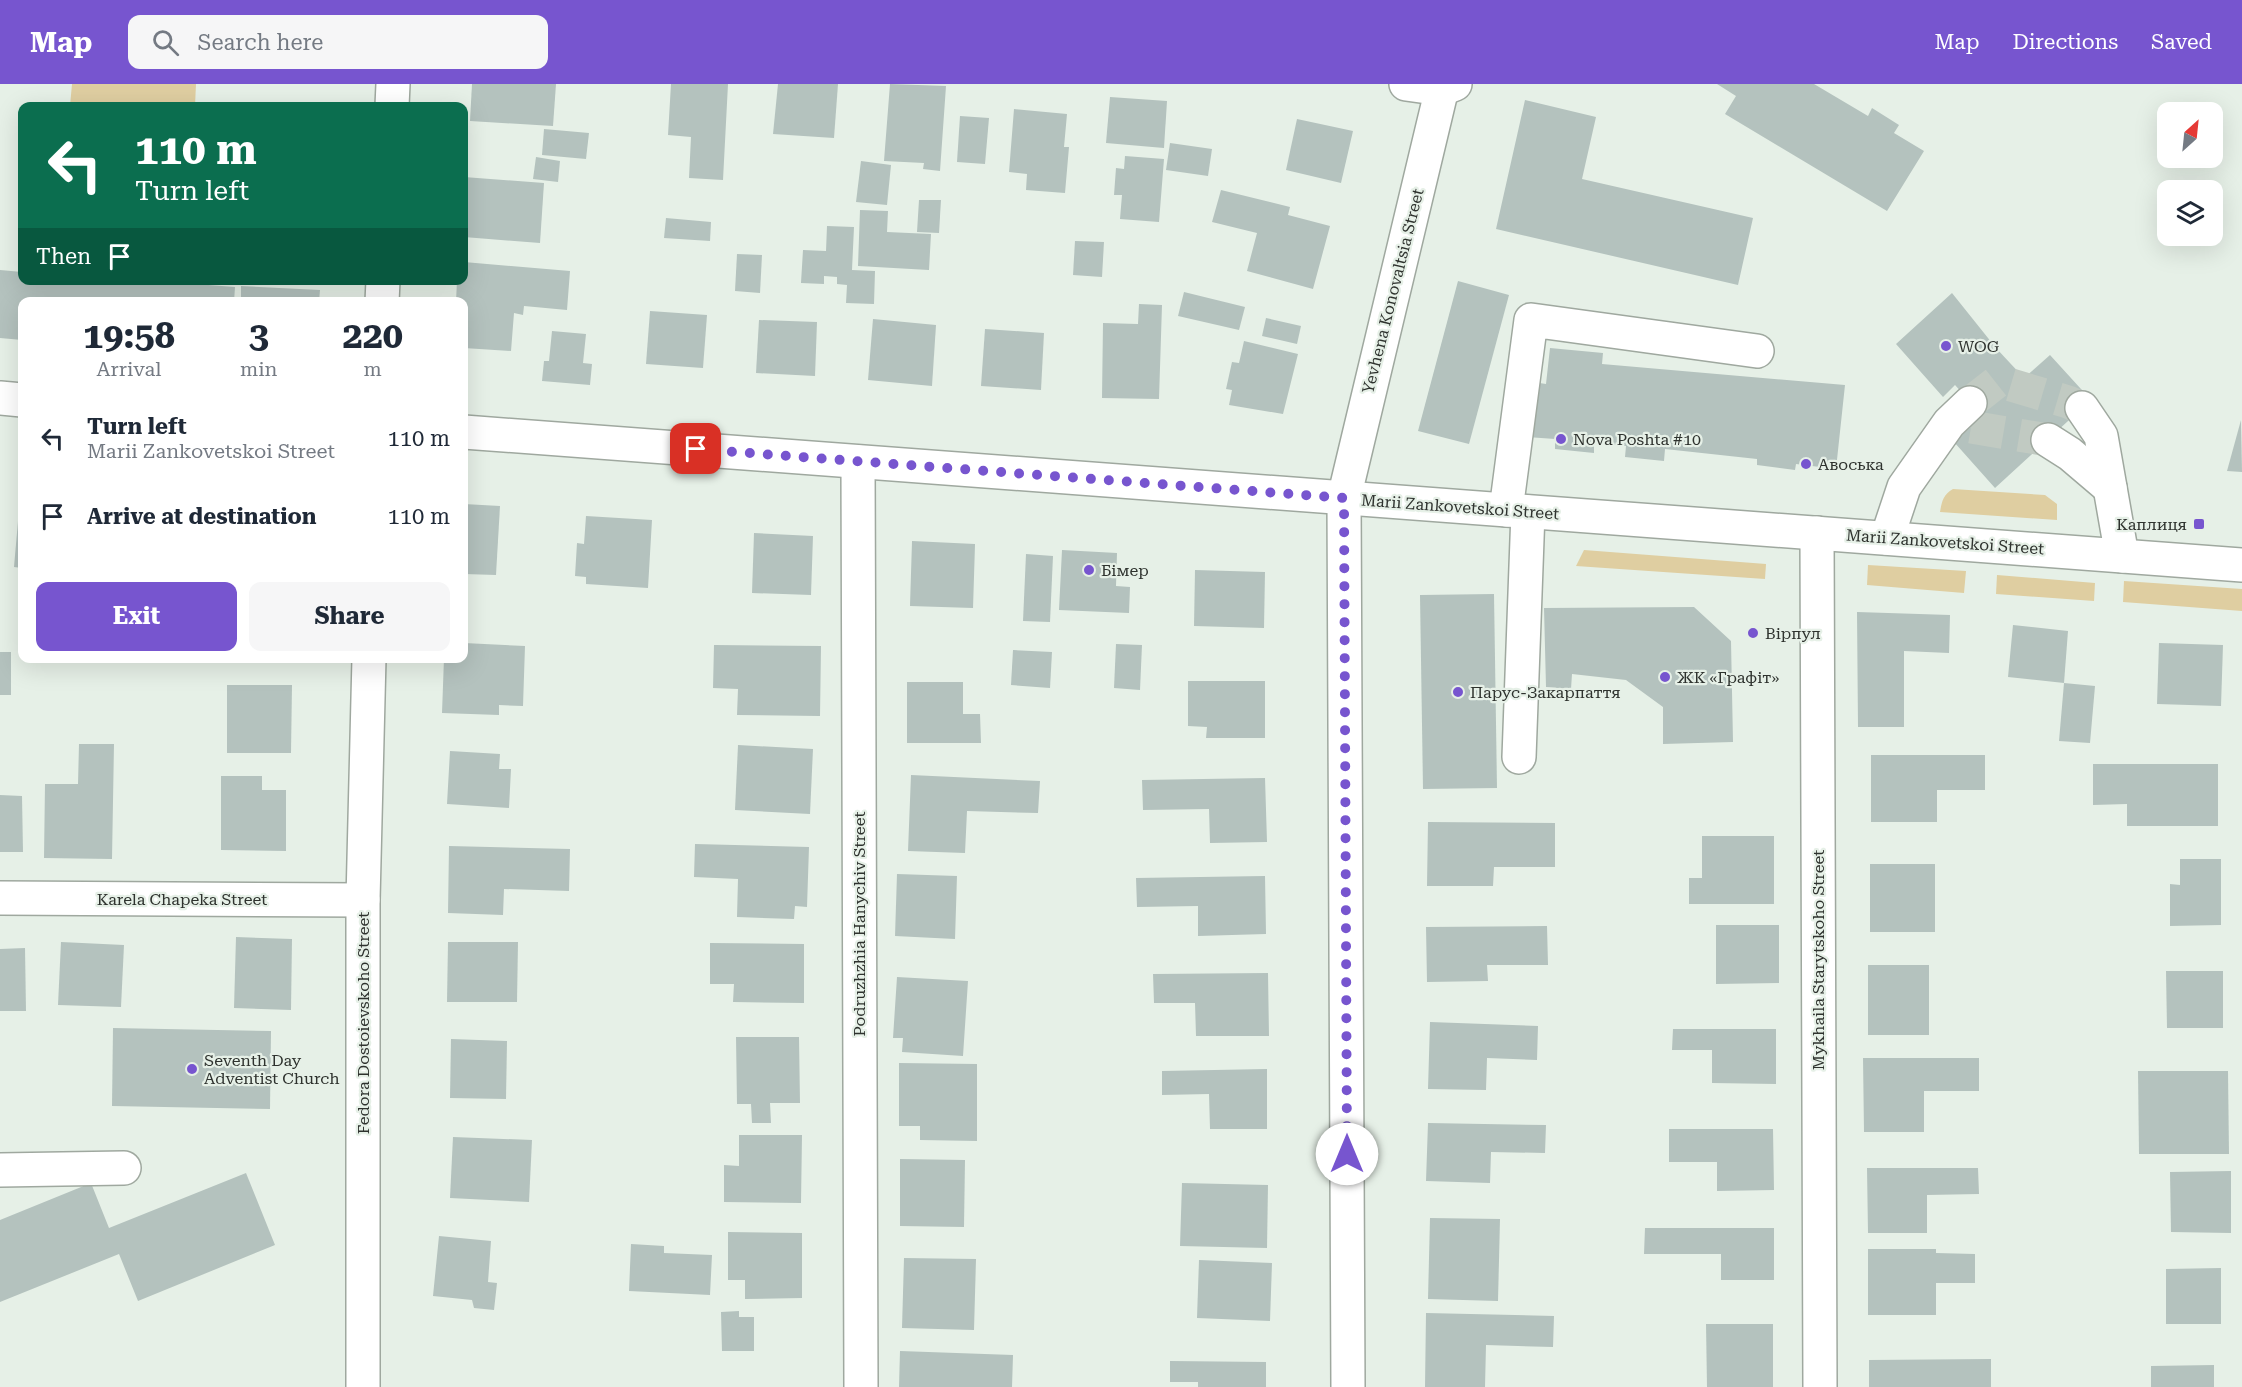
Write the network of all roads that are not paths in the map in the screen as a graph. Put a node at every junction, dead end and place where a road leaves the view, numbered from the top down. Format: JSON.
{"nodes":[{"id":1,"x":393,"y":84,"type":"edge"},
{"id":2,"x":1406,"y":84,"type":"edge"},
{"id":3,"x":1447,"y":86,"type":"edge"},
{"id":4,"x":392,"y":102,"type":"edge"},
{"id":5,"x":1757,"y":351,"type":"dead end"},
{"id":6,"x":0,"y":398,"type":"edge"},
{"id":7,"x":18,"y":400,"type":"edge"},
{"id":8,"x":2082,"y":408,"type":"tunnel mouth"},
{"id":9,"x":1970,"y":415,"type":"tunnel mouth"},
{"id":10,"x":468,"y":432,"type":"edge"},
{"id":11,"x":2048,"y":440,"type":"tunnel mouth"},
{"id":12,"x":858,"y":462,"type":"junction"},
{"id":13,"x":2110,"y":488,"type":"junction"},
{"id":14,"x":1344,"y":498,"type":"junction"},
{"id":15,"x":1517,"y":511,"type":"junction"},
{"id":16,"x":1817,"y":533,"type":"junction"},
{"id":17,"x":1887,"y":538,"type":"junction"},
{"id":18,"x":2122,"y":556,"type":"junction"},
{"id":19,"x":2242,"y":565,"type":"edge"},
{"id":20,"x":369,"y":663,"type":"edge"},
{"id":21,"x":1520,"y":757,"type":"dead end"},
{"id":22,"x":0,"y":898,"type":"edge"},
{"id":23,"x":363,"y":900,"type":"junction"},
{"id":24,"x":124,"y":1168,"type":"dead end"},
{"id":25,"x":0,"y":1170,"type":"edge"},
{"id":26,"x":363,"y":1387,"type":"edge"},
{"id":27,"x":861,"y":1387,"type":"edge"},
{"id":28,"x":1347,"y":1387,"type":"edge"},
{"id":29,"x":1820,"y":1387,"type":"edge"}],
"edges":[{"from":1,"to":4,"type":"street"},
{"from":2,"to":3,"type":"street"},
{"from":3,"to":14,"type":"street","name":"Yevhena Konovaltsia Street"},
{"from":5,"to":15,"type":"street"},
{"from":6,"to":7,"type":"street"},
{"from":8,"to":13,"type":"street"},
{"from":9,"to":17,"type":"street"},
{"from":10,"to":12,"type":"street","name":"Marii Zankovetskoi Street"},
{"from":11,"to":13,"type":"street"},
{"from":12,"to":14,"type":"street","name":"Marii Zankovetskoi Street"},
{"from":12,"to":27,"type":"street","name":"Podruzhzhia Hanychiv Street"},
{"from":13,"to":18,"type":"street"},
{"from":14,"to":15,"type":"street","name":"Marii Zankovetskoi Street"},
{"from":14,"to":28,"type":"street","name":"Yevhena Konovaltsia Street"},
{"from":15,"to":16,"type":"street","name":"Marii Zankovetskoi Street"},
{"from":15,"to":21,"type":"street"},
{"from":16,"to":17,"type":"street","name":"Marii Zankovetskoi Street"},
{"from":16,"to":29,"type":"street","name":"Mykhaila Starytskoho Street"},
{"from":17,"to":18,"type":"street","name":"Marii Zankovetskoi Street"},
{"from":18,"to":19,"type":"street","name":"Marii Zankovetskoi Street"},
{"from":20,"to":23,"type":"street","name":"Fedora Dostoievskoho Street"},
{"from":22,"to":23,"type":"street","name":"Karela Chapeka Street"},
{"from":23,"to":26,"type":"street","name":"Fedora Dostoievskoho Street"},
{"from":24,"to":25,"type":"street"}]}
